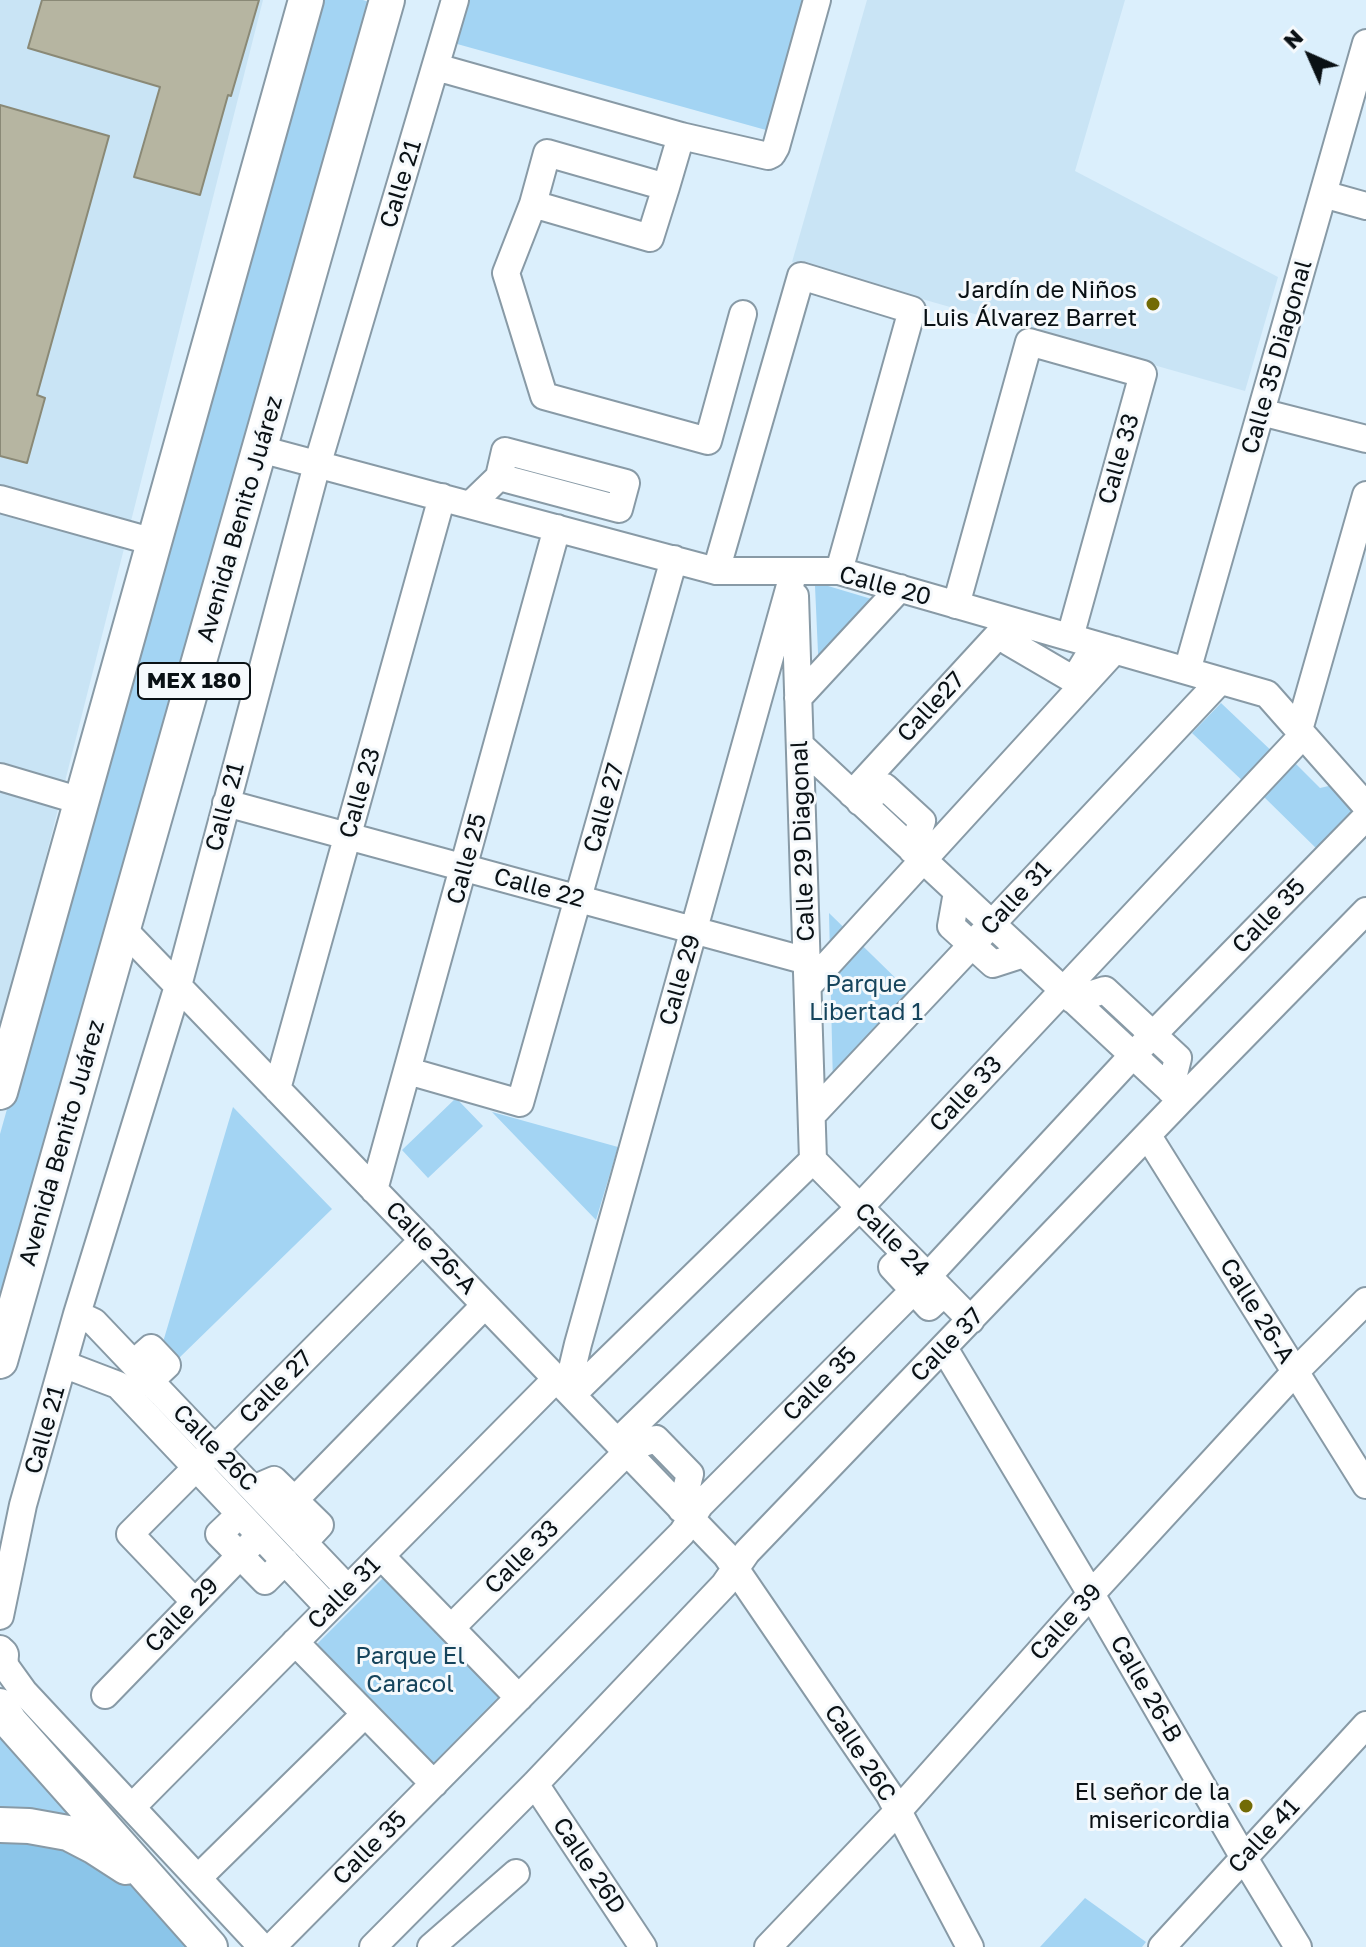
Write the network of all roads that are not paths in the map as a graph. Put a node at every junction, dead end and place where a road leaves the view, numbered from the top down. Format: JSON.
{"nodes":[{"id":1,"x":306,"y":0,"type":"edge"},
{"id":2,"x":387,"y":0,"type":"edge"},
{"id":3,"x":455,"y":0,"type":"edge"},
{"id":4,"x":817,"y":0,"type":"edge"},
{"id":5,"x":1366,"y":43,"type":"edge"},
{"id":6,"x":436,"y":67,"type":"junction"},
{"id":7,"x":681,"y":136,"type":"junction"},
{"id":8,"x":666,"y":187,"type":"junction"},
{"id":9,"x":1323,"y":194,"type":"junction"},
{"id":10,"x":533,"y":204,"type":"junction"},
{"id":11,"x":1366,"y":206,"type":"edge"},
{"id":12,"x":743,"y":314,"type":"dead end"},
{"id":13,"x":1261,"y":412,"type":"junction"},
{"id":14,"x":1366,"y":439,"type":"edge"},
{"id":15,"x":260,"y":449,"type":"junction"},
{"id":16,"x":318,"y":464,"type":"junction"},
{"id":17,"x":1366,"y":495,"type":"edge"},
{"id":18,"x":442,"y":497,"type":"junction"},
{"id":19,"x":1,"y":503,"type":"edge"},
{"id":20,"x":470,"y":505,"type":"junction"},
{"id":21,"x":557,"y":528,"type":"junction"},
{"id":22,"x":154,"y":542,"type":"junction"},
{"id":23,"x":638,"y":550,"type":"junction"},
{"id":24,"x":674,"y":559,"type":"junction"},
{"id":25,"x":716,"y":571,"type":"junction"},
{"id":26,"x":794,"y":571,"type":"junction"},
{"id":27,"x":839,"y":571,"type":"junction"},
{"id":28,"x":900,"y":588,"type":"junction"},
{"id":29,"x":956,"y":605,"type":"junction"},
{"id":30,"x":1016,"y":622,"type":"junction"},
{"id":31,"x":1093,"y":644,"type":"junction"},
{"id":32,"x":1187,"y":671,"type":"junction"},
{"id":33,"x":1220,"y":681,"type":"junction"},
{"id":34,"x":798,"y":698,"type":"junction"},
{"id":35,"x":1301,"y":732,"type":"junction"},
{"id":36,"x":800,"y":745,"type":"junction"},
{"id":37,"x":0,"y":777,"type":"edge"},
{"id":38,"x":856,"y":798,"type":"junction"},
{"id":39,"x":81,"y":801,"type":"junction"},
{"id":40,"x":226,"y":803,"type":"junction"},
{"id":41,"x":1365,"y":806,"type":"edge"},
{"id":42,"x":348,"y":836,"type":"junction"},
{"id":43,"x":918,"y":855,"type":"junction"},
{"id":44,"x":465,"y":868,"type":"junction"},
{"id":45,"x":957,"y":892,"type":"junction"},
{"id":46,"x":578,"y":899,"type":"junction"},
{"id":47,"x":992,"y":924,"type":"junction"},
{"id":48,"x":1361,"y":928,"type":"edge"},
{"id":49,"x":123,"y":929,"type":"junction"},
{"id":50,"x":693,"y":930,"type":"junction"},
{"id":51,"x":972,"y":945,"type":"junction"},
{"id":52,"x":1024,"y":954,"type":"junction"},
{"id":53,"x":807,"y":974,"type":"junction"},
{"id":54,"x":178,"y":986,"type":"junction"},
{"id":55,"x":1068,"y":995,"type":"junction"},
{"id":56,"x":1153,"y":1035,"type":"junction"},
{"id":57,"x":1133,"y":1055,"type":"junction"},
{"id":58,"x":408,"y":1071,"type":"junction"},
{"id":59,"x":277,"y":1089,"type":"junction"},
{"id":60,"x":0,"y":1092,"type":"edge"},
{"id":61,"x":1176,"y":1095,"type":"junction"},
{"id":62,"x":812,"y":1115,"type":"junction"},
{"id":63,"x":1148,"y":1136,"type":"junction"},
{"id":64,"x":813,"y":1160,"type":"junction"},
{"id":65,"x":374,"y":1190,"type":"junction"},
{"id":66,"x":860,"y":1207,"type":"junction"},
{"id":67,"x":423,"y":1240,"type":"junction"},
{"id":68,"x":928,"y":1286,"type":"junction"},
{"id":69,"x":1366,"y":1301,"type":"edge"},
{"id":70,"x":485,"y":1305,"type":"junction"},
{"id":71,"x":77,"y":1314,"type":"junction"},
{"id":72,"x":971,"y":1320,"type":"junction"},
{"id":73,"x":944,"y":1348,"type":"junction"},
{"id":74,"x":0,"y":1361,"type":"edge"},
{"id":75,"x":63,"y":1364,"type":"junction"},
{"id":76,"x":1295,"y":1372,"type":"junction"},
{"id":77,"x":565,"y":1388,"type":"junction"},
{"id":78,"x":623,"y":1448,"type":"junction"},
{"id":79,"x":215,"y":1449,"type":"junction"},
{"id":80,"x":196,"y":1467,"type":"junction"},
{"id":81,"x":1366,"y":1485,"type":"edge"},
{"id":82,"x":287,"y":1508,"type":"junction"},
{"id":83,"x":691,"y":1511,"type":"junction"},
{"id":84,"x":240,"y":1514,"type":"junction"},
{"id":85,"x":260,"y":1535,"type":"junction"},
{"id":86,"x":240,"y":1556,"type":"junction"},
{"id":87,"x":381,"y":1556,"type":"junction"},
{"id":88,"x":285,"y":1561,"type":"junction"},
{"id":89,"x":736,"y":1569,"type":"junction"},
{"id":90,"x":348,"y":1589,"type":"junction"},
{"id":91,"x":1091,"y":1594,"type":"junction"},
{"id":92,"x":195,"y":1602,"type":"junction"},
{"id":93,"x":329,"y":1608,"type":"junction"},
{"id":94,"x":0,"y":1616,"type":"edge"},
{"id":95,"x":451,"y":1628,"type":"junction"},
{"id":96,"x":295,"y":1642,"type":"junction"},
{"id":97,"x":0,"y":1652,"type":"edge"},
{"id":98,"x":0,"y":1664,"type":"edge"},
{"id":99,"x":0,"y":1678,"type":"edge"},
{"id":100,"x":105,"y":1695,"type":"dead end"},
{"id":101,"x":519,"y":1698,"type":"junction"},
{"id":102,"x":5,"y":1714,"type":"edge"},
{"id":103,"x":365,"y":1714,"type":"junction"},
{"id":104,"x":1366,"y":1725,"type":"edge"},
{"id":105,"x":434,"y":1784,"type":"junction"},
{"id":106,"x":535,"y":1784,"type":"junction"},
{"id":107,"x":132,"y":1807,"type":"junction"},
{"id":108,"x":898,"y":1811,"type":"junction"},
{"id":109,"x":0,"y":1825,"type":"edge"},
{"id":110,"x":1244,"y":1858,"type":"junction"},
{"id":111,"x":516,"y":1873,"type":"dead end"},
{"id":112,"x":198,"y":1878,"type":"junction"},
{"id":113,"x":165,"y":1895,"type":"junction"},
{"id":114,"x":210,"y":1947,"type":"edge"},
{"id":115,"x":262,"y":1947,"type":"edge"},
{"id":116,"x":272,"y":1947,"type":"edge"},
{"id":117,"x":373,"y":1947,"type":"edge"},
{"id":118,"x":431,"y":1947,"type":"edge"},
{"id":119,"x":643,"y":1947,"type":"edge"},
{"id":120,"x":768,"y":1947,"type":"edge"},
{"id":121,"x":970,"y":1947,"type":"edge"},
{"id":122,"x":1162,"y":1947,"type":"edge"},
{"id":123,"x":1298,"y":1947,"type":"edge"}],
"edges":[{"from":1,"to":22,"type":"main road","number":"MEX 180"},
{"from":2,"to":15,"type":"main road","name":"Avenida Benito Juárez","number":"MEX 180"},
{"from":3,"to":6,"type":"street","name":"Calle 21"},
{"from":4,"to":7,"type":"street"},
{"from":5,"to":9,"type":"street","name":"Calle 35 Diagonal"},
{"from":6,"to":7,"type":"street"},
{"from":6,"to":16,"type":"street","name":"Calle 21"},
{"from":7,"to":8,"type":"street"},
{"from":8,"to":10,"type":"street"},
{"from":8,"to":10,"type":"street"},
{"from":9,"to":11,"type":"street"},
{"from":9,"to":13,"type":"street","name":"Calle 35 Diagonal"},
{"from":10,"to":12,"type":"street"},
{"from":13,"to":14,"type":"street"},
{"from":13,"to":32,"type":"street","name":"Calle 35 Diagonal"},
{"from":15,"to":16,"type":"street","name":"Calle 20"},
{"from":15,"to":49,"type":"main road","name":"Avenida Benito Juárez","number":"MEX 180"},
{"from":16,"to":18,"type":"street","name":"Calle 20"},
{"from":16,"to":40,"type":"street","name":"Calle 21"},
{"from":17,"to":35,"type":"street"},
{"from":18,"to":20,"type":"street","name":"Calle 20"},
{"from":18,"to":42,"type":"street","name":"Calle 23"},
{"from":19,"to":22,"type":"street"},
{"from":20,"to":21,"type":"street","name":"Calle 20"},
{"from":20,"to":23,"type":"street"},
{"from":21,"to":23,"type":"street","name":"Calle 20"},
{"from":21,"to":44,"type":"street","name":"Calle 25"},
{"from":22,"to":39,"type":"main road","number":"MEX 180"},
{"from":23,"to":24,"type":"street","name":"Calle 20"},
{"from":24,"to":25,"type":"street","name":"Calle 20"},
{"from":24,"to":46,"type":"street","name":"Calle 27"},
{"from":25,"to":26,"type":"street","name":"Calle 20"},
{"from":25,"to":27,"type":"street"},
{"from":26,"to":27,"type":"street","name":"Calle 20"},
{"from":26,"to":34,"type":"street","name":"Calle 29 Diagonal"},
{"from":26,"to":50,"type":"street","name":"Calle 29"},
{"from":27,"to":28,"type":"street","name":"Calle 20"},
{"from":28,"to":29,"type":"street","name":"Calle 20"},
{"from":28,"to":34,"type":"street"},
{"from":29,"to":30,"type":"street","name":"Calle 20"},
{"from":29,"to":31,"type":"street","name":"Calle 33"},
{"from":30,"to":31,"type":"street","name":"Calle 20"},
{"from":30,"to":31,"type":"street"},
{"from":30,"to":38,"type":"street","name":"Calle27"},
{"from":31,"to":32,"type":"street","name":"Calle 20"},
{"from":31,"to":43,"type":"street"},
{"from":32,"to":33,"type":"street","name":"Calle 20"},
{"from":33,"to":35,"type":"street","name":"Calle 20"},
{"from":33,"to":47,"type":"street","name":"Calle 31"},
{"from":34,"to":36,"type":"street","name":"Calle 29 Diagonal"},
{"from":35,"to":41,"type":"street","name":"Calle 20"},
{"from":35,"to":55,"type":"street","name":"Calle 33"},
{"from":36,"to":38,"type":"street"},
{"from":36,"to":53,"type":"street","name":"Calle 29 Diagonal"},
{"from":37,"to":39,"type":"street"},
{"from":38,"to":43,"type":"street"},
{"from":39,"to":60,"type":"main road","number":"MEX 180"},
{"from":40,"to":42,"type":"street","name":"Calle 22"},
{"from":40,"to":54,"type":"street","name":"Calle 21"},
{"from":41,"to":56,"type":"street","name":"Calle 35"},
{"from":42,"to":44,"type":"street","name":"Calle 22"},
{"from":42,"to":59,"type":"street","name":"Calle 23"},
{"from":43,"to":45,"type":"street"},
{"from":43,"to":53,"type":"street"},
{"from":44,"to":46,"type":"street","name":"Calle 22"},
{"from":44,"to":58,"type":"street","name":"Calle 25"},
{"from":45,"to":47,"type":"street"},
{"from":45,"to":51,"type":"street"},
{"from":46,"to":50,"type":"street","name":"Calle 22"},
{"from":46,"to":58,"type":"street","name":"Calle 27"},
{"from":47,"to":51,"type":"street","name":"Calle 31"},
{"from":47,"to":52,"type":"street"},
{"from":48,"to":61,"type":"street","name":"Calle 37"},
{"from":49,"to":54,"type":"street","name":"Calle 26-A"},
{"from":49,"to":74,"type":"main road","name":"Avenida Benito Juárez","number":"MEX 180"},
{"from":50,"to":53,"type":"street","name":"Calle 22"},
{"from":50,"to":77,"type":"street","name":"Calle 29"},
{"from":51,"to":52,"type":"street"},
{"from":51,"to":62,"type":"street","name":"Calle 31"},
{"from":52,"to":55,"type":"street"},
{"from":53,"to":62,"type":"street","name":"Calle 29 Diagonal"},
{"from":54,"to":59,"type":"street","name":"Calle 26-A"},
{"from":54,"to":71,"type":"street","name":"Calle 21"},
{"from":55,"to":56,"type":"street"},
{"from":55,"to":57,"type":"street"},
{"from":55,"to":66,"type":"street","name":"Calle 33"},
{"from":56,"to":57,"type":"street","name":"Calle 35"},
{"from":56,"to":61,"type":"street"},
{"from":57,"to":61,"type":"street"},
{"from":57,"to":68,"type":"street","name":"Calle 35"},
{"from":58,"to":65,"type":"street","name":"Calle 25"},
{"from":59,"to":65,"type":"street","name":"Calle 26-A"},
{"from":61,"to":63,"type":"street","name":"Calle 37"},
{"from":62,"to":64,"type":"street","name":"Calle 29 Diagonal"},
{"from":63,"to":72,"type":"street","name":"Calle 37"},
{"from":63,"to":76,"type":"street","name":"Calle 26-A"},
{"from":64,"to":66,"type":"street","name":"Calle 24"},
{"from":64,"to":77,"type":"street","name":"Calle 31"},
{"from":65,"to":67,"type":"street","name":"Calle 26-A"},
{"from":66,"to":68,"type":"street","name":"Calle 24"},
{"from":66,"to":78,"type":"street","name":"Calle 33"},
{"from":67,"to":70,"type":"street","name":"Calle 26-A"},
{"from":67,"to":79,"type":"street","name":"Calle 27"},
{"from":68,"to":72,"type":"street","name":"Calle 24"},
{"from":68,"to":83,"type":"street","name":"Calle 35"},
{"from":69,"to":76,"type":"street","name":"Calle 39"},
{"from":70,"to":77,"type":"street","name":"Calle 26-A"},
{"from":70,"to":82,"type":"street"},
{"from":71,"to":75,"type":"street","name":"Calle 21"},
{"from":71,"to":79,"type":"street","name":"Calle 26C"},
{"from":72,"to":73,"type":"street","name":"Calle 37"},
{"from":73,"to":89,"type":"street","name":"Calle 37"},
{"from":73,"to":91,"type":"street","name":"Calle 26-B"},
{"from":75,"to":80,"type":"street","name":"Calle 26C"},
{"from":75,"to":94,"type":"street","name":"Calle 21"},
{"from":76,"to":81,"type":"street","name":"Calle 26-A"},
{"from":76,"to":91,"type":"street","name":"Calle 39"},
{"from":77,"to":78,"type":"street","name":"Calle 26-A"},
{"from":77,"to":87,"type":"street","name":"Calle 31"},
{"from":78,"to":83,"type":"street"},
{"from":78,"to":95,"type":"street","name":"Calle 33"},
{"from":79,"to":80,"type":"street","name":"Calle 27"},
{"from":79,"to":82,"type":"street","name":"Calle 26C"},
{"from":80,"to":84,"type":"street","name":"Calle 26C"},
{"from":80,"to":92,"type":"street","name":"Calle 27"},
{"from":82,"to":90,"type":"street","name":"Calle 26C"},
{"from":83,"to":89,"type":"street"},
{"from":83,"to":101,"type":"street","name":"Calle 35"},
{"from":84,"to":85,"type":"street","name":"Calle 26C"},
{"from":84,"to":86,"type":"street"},
{"from":85,"to":86,"type":"street","name":"Calle 29"},
{"from":85,"to":88,"type":"street","name":"Calle 26C"},
{"from":86,"to":88,"type":"street"},
{"from":86,"to":92,"type":"street","name":"Calle 29"},
{"from":87,"to":90,"type":"street","name":"Calle 31"},
{"from":87,"to":95,"type":"street"},
{"from":88,"to":93,"type":"street","name":"Calle 26C"},
{"from":89,"to":106,"type":"street","name":"Calle 37"},
{"from":89,"to":108,"type":"street","name":"Calle 26C"},
{"from":90,"to":93,"type":"street","name":"Calle 31"},
{"from":91,"to":108,"type":"street","name":"Calle 39"},
{"from":91,"to":110,"type":"street","name":"Calle 26-B"},
{"from":92,"to":100,"type":"street","name":"Calle 29"},
{"from":93,"to":96,"type":"street","name":"Calle 31"},
{"from":95,"to":101,"type":"street"},
{"from":96,"to":103,"type":"street"},
{"from":96,"to":107,"type":"street","name":"Calle 31"},
{"from":97,"to":98,"type":"main road"},
{"from":97,"to":107,"type":"street"},
{"from":99,"to":102,"type":"main road"},
{"from":101,"to":105,"type":"street","name":"Calle 35"},
{"from":102,"to":113,"type":"main road"},
{"from":103,"to":105,"type":"street"},
{"from":103,"to":112,"type":"street"},
{"from":104,"to":110,"type":"street","name":"Calle 41"},
{"from":105,"to":116,"type":"street","name":"Calle 35"},
{"from":106,"to":117,"type":"street","name":"Calle 37"},
{"from":106,"to":119,"type":"street","name":"Calle 26D"},
{"from":107,"to":112,"type":"street"},
{"from":108,"to":120,"type":"street","name":"Calle 39"},
{"from":108,"to":121,"type":"street","name":"Calle 26C"},
{"from":109,"to":113,"type":"main road"},
{"from":110,"to":122,"type":"street","name":"Calle 41"},
{"from":110,"to":123,"type":"street","name":"Calle 26-B"},
{"from":111,"to":118,"type":"street"},
{"from":112,"to":115,"type":"street"},
{"from":113,"to":114,"type":"main road"}]}
